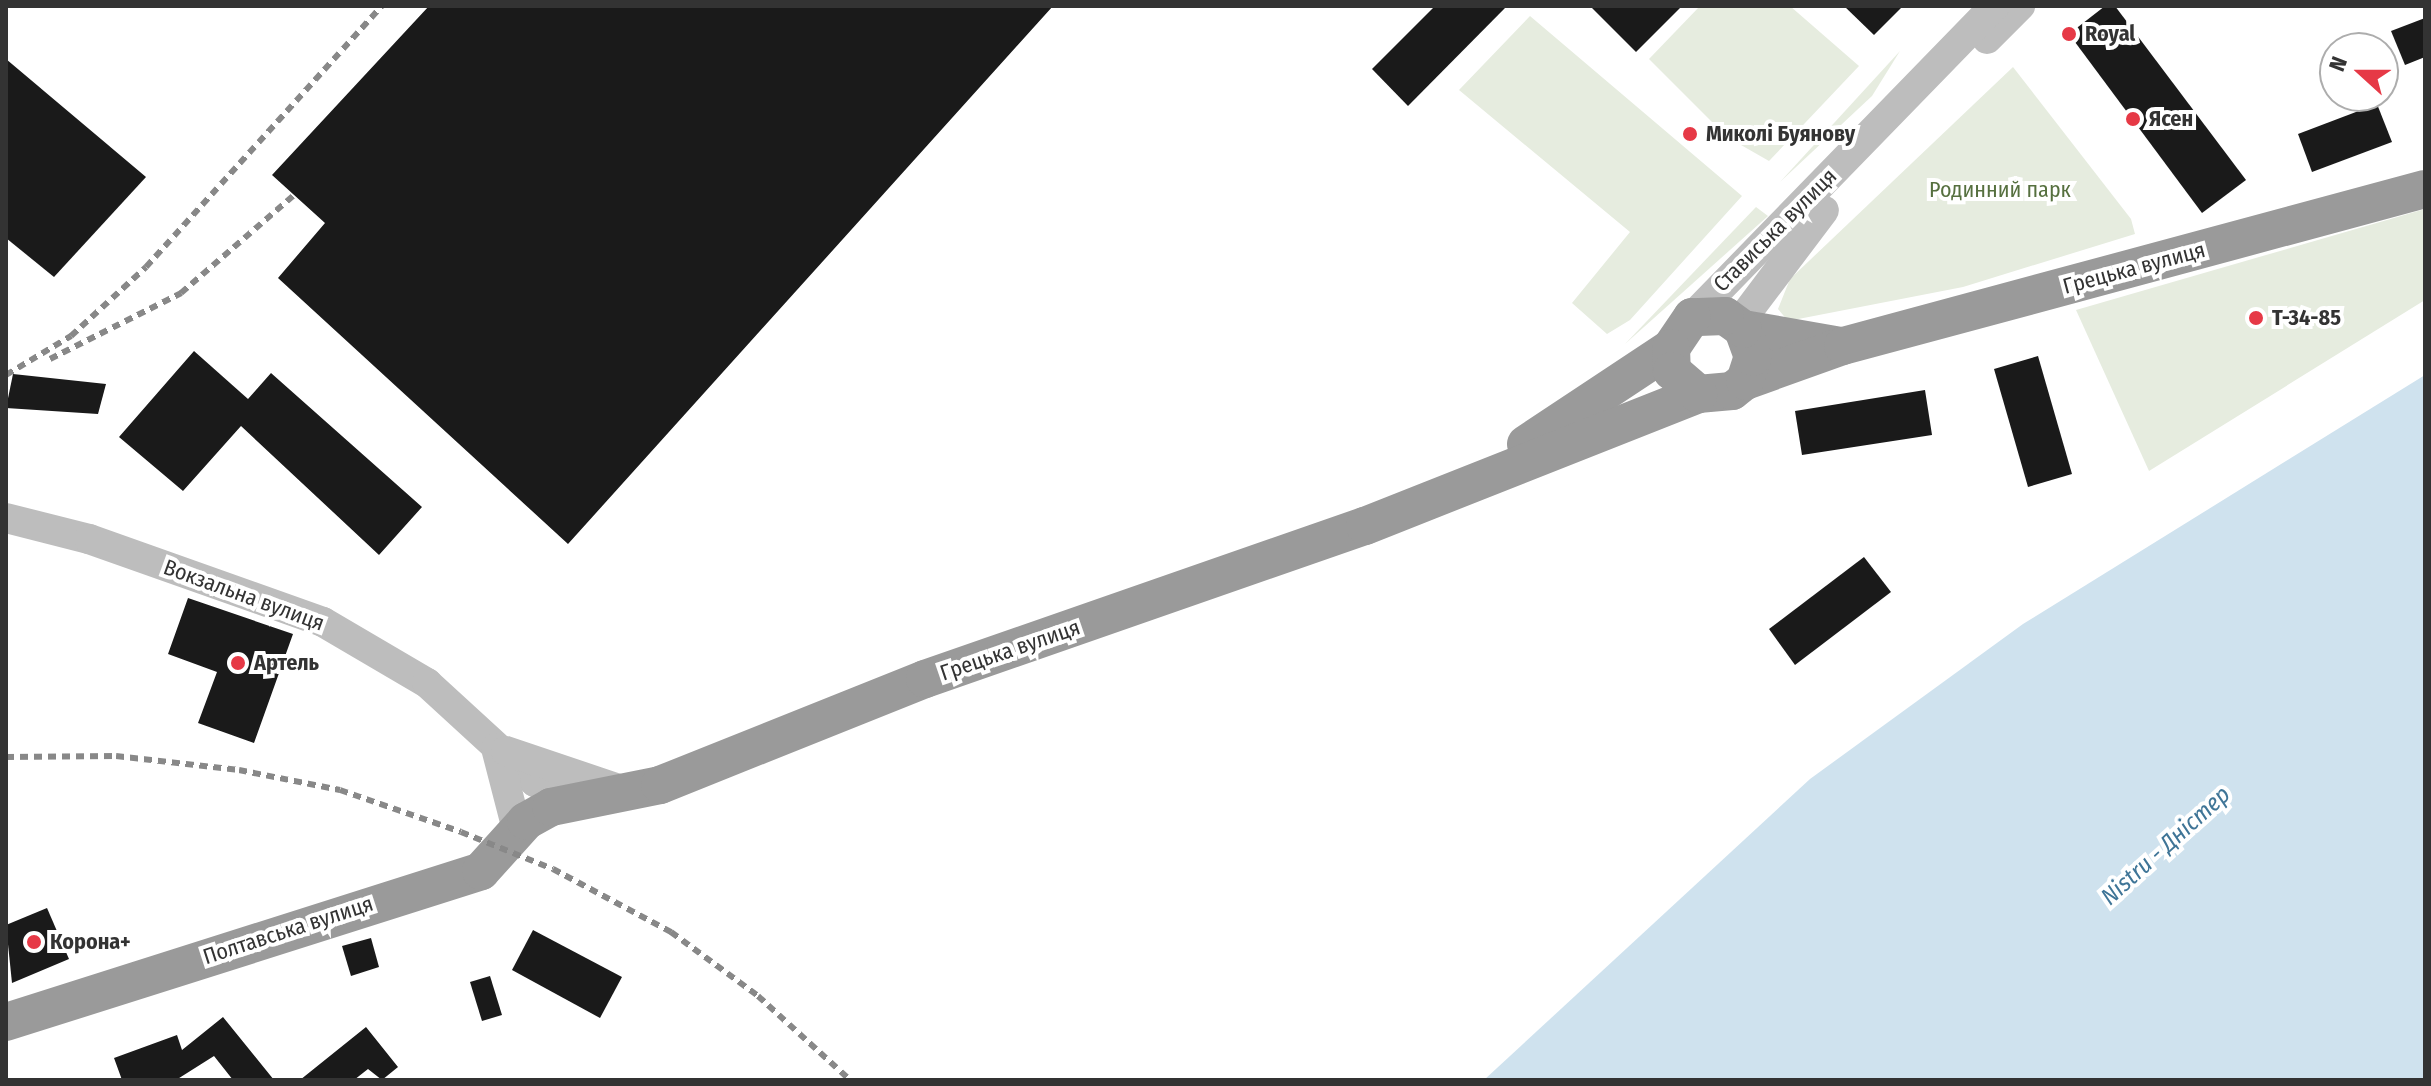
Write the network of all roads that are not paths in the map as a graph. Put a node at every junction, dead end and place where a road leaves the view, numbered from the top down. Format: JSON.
{"nodes":[{"id":1,"x":1994,"y":6,"type":"edge"},
{"id":2,"x":2020,"y":6,"type":"edge"},
{"id":3,"x":2425,"y":189,"type":"edge"},
{"id":4,"x":1692,"y":317,"type":"junction"},
{"id":5,"x":1741,"y":326,"type":"junction"},
{"id":6,"x":1843,"y":346,"type":"junction"},
{"id":7,"x":1671,"y":348,"type":"junction"},
{"id":8,"x":1745,"y":381,"type":"junction"},
{"id":9,"x":1698,"y":394,"type":"junction"},
{"id":10,"x":1467,"y":483,"type":"junction"},
{"id":11,"x":6,"y":518,"type":"edge"},
{"id":12,"x":496,"y":748,"type":"junction"},
{"id":13,"x":628,"y":792,"type":"junction"},
{"id":14,"x":564,"y":805,"type":"junction"},
{"id":15,"x":518,"y":833,"type":"junction"},
{"id":16,"x":6,"y":1022,"type":"edge"}],
"edges":[{"from":1,"to":4,"type":"main road","name":"Стависька вулиця"},
{"from":2,"to":5,"type":"main road","name":"Стависька вулиця"},
{"from":3,"to":6,"type":"highway","name":"Грецька вулиця"},
{"from":4,"to":5,"type":"highway"},
{"from":4,"to":7,"type":"highway"},
{"from":5,"to":6,"type":"highway","name":"Грецька вулиця"},
{"from":5,"to":8,"type":"highway"},
{"from":6,"to":8,"type":"highway","name":"Грецька вулиця"},
{"from":7,"to":9,"type":"highway"},
{"from":7,"to":10,"type":"highway","name":"Грецька вулиця"},
{"from":8,"to":9,"type":"highway"},
{"from":9,"to":10,"type":"highway","name":"Грецька вулиця"},
{"from":10,"to":13,"type":"highway","name":"Грецька вулиця"},
{"from":11,"to":12,"type":"main road","name":"Вокзальна вулиця"},
{"from":12,"to":13,"type":"main road","name":"Вокзальна вулиця"},
{"from":12,"to":14,"type":"main road","name":"Вокзальна вулиця"},
{"from":12,"to":15,"type":"main road"},
{"from":13,"to":14,"type":"highway","name":"Грецька вулиця"},
{"from":14,"to":15,"type":"highway","name":"Полтавська вулиця"},
{"from":15,"to":16,"type":"highway","name":"Полтавська вулиця"}]}
